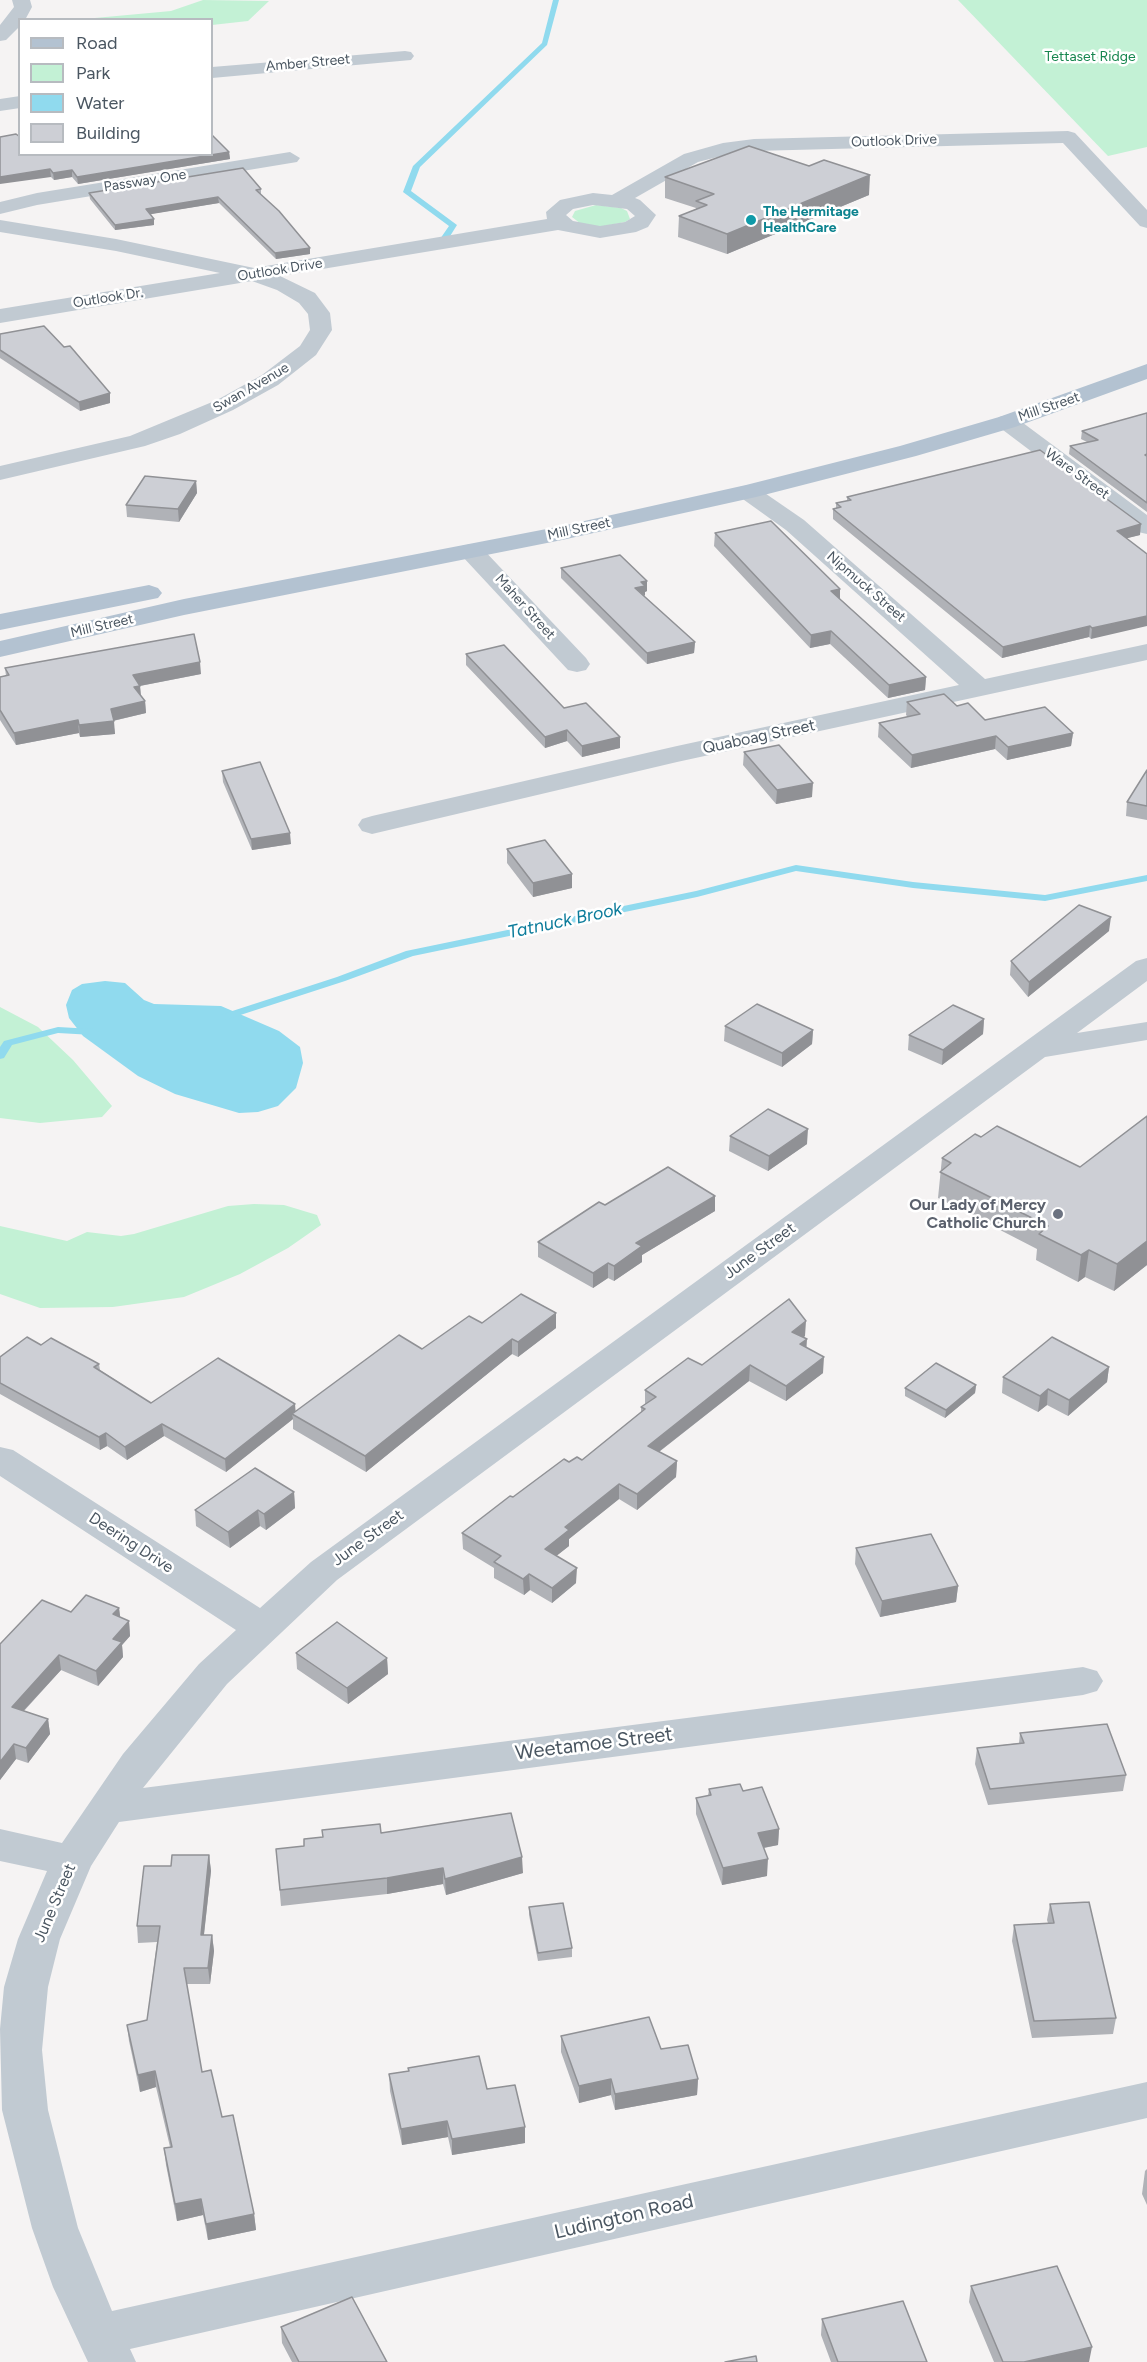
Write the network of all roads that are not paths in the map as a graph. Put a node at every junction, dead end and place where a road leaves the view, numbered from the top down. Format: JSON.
{"nodes":[{"id":1,"x":21,"y":0,"type":"edge"},
{"id":2,"x":4,"y":29,"type":"edge"},
{"id":3,"x":405,"y":56,"type":"dead end"},
{"id":4,"x":213,"y":74,"type":"edge"},
{"id":5,"x":18,"y":102,"type":"edge"},
{"id":6,"x":0,"y":105,"type":"edge"},
{"id":7,"x":290,"y":158,"type":"dead end"},
{"id":8,"x":618,"y":200,"type":"junction"},
{"id":9,"x":0,"y":207,"type":"edge"},
{"id":10,"x":1147,"y":222,"type":"edge"},
{"id":11,"x":561,"y":223,"type":"junction"},
{"id":12,"x":0,"y":226,"type":"edge"},
{"id":13,"x":254,"y":274,"type":"junction"},
{"id":14,"x":216,"y":280,"type":"joint"},
{"id":15,"x":0,"y":316,"type":"edge"},
{"id":16,"x":1147,"y":353,"type":"edge"},
{"id":17,"x":1147,"y":371,"type":"edge"},
{"id":18,"x":1007,"y":422,"type":"junction"},
{"id":19,"x":0,"y":472,"type":"edge"},
{"id":20,"x":748,"y":492,"type":"junction"},
{"id":21,"x":1147,"y":527,"type":"edge"},
{"id":22,"x":471,"y":551,"type":"junction"},
{"id":23,"x":0,"y":622,"type":"edge"},
{"id":24,"x":0,"y":649,"type":"edge"},
{"id":25,"x":1147,"y":652,"type":"edge"},
{"id":26,"x":577,"y":664,"type":"dead end"},
{"id":27,"x":980,"y":689,"type":"junction"},
{"id":28,"x":372,"y":825,"type":"dead end"},
{"id":29,"x":1147,"y":967,"type":"edge"},
{"id":30,"x":1147,"y":1031,"type":"edge"},
{"id":31,"x":1033,"y":1050,"type":"junction"},
{"id":32,"x":0,"y":1459,"type":"edge"},
{"id":33,"x":261,"y":1627,"type":"junction"},
{"id":34,"x":1083,"y":1681,"type":"dead end"},
{"id":35,"x":106,"y":1808,"type":"junction"},
{"id":36,"x":0,"y":1845,"type":"edge"},
{"id":37,"x":72,"y":1861,"type":"junction"},
{"id":38,"x":1147,"y":2100,"type":"edge"},
{"id":39,"x":106,"y":2349,"type":"edge"}],
"edges":[{"from":1,"to":2,"type":"street"},
{"from":3,"to":4,"type":"street","name":"Amber Street"},
{"from":5,"to":6,"type":"street"},
{"from":7,"to":9,"type":"street","name":"Passway One"},
{"from":8,"to":10,"type":"street","name":"Outlook Drive"},
{"from":8,"to":11,"type":"street"},
{"from":8,"to":11,"type":"street"},
{"from":11,"to":13,"type":"street","name":"Outlook Drive"},
{"from":12,"to":13,"type":"street","name":"Swan Avenue"},
{"from":13,"to":14,"type":"street","name":"Outlook Drive"},
{"from":13,"to":19,"type":"street","name":"Swan Avenue"},
{"from":14,"to":15,"type":"street","name":"Outlook Dr."},
{"from":16,"to":23,"type":"main road","name":"Mill Street"},
{"from":17,"to":18,"type":"main road","name":"Mill Street"},
{"from":18,"to":20,"type":"main road","name":"Mill Street"},
{"from":18,"to":21,"type":"street","name":"Ware Street"},
{"from":20,"to":22,"type":"main road","name":"Mill Street"},
{"from":20,"to":27,"type":"street","name":"Nipmuck Street"},
{"from":22,"to":24,"type":"main road","name":"Mill Street"},
{"from":22,"to":26,"type":"street","name":"Maher Street"},
{"from":25,"to":27,"type":"street","name":"Quaboag Street"},
{"from":27,"to":28,"type":"street","name":"Quaboag Street"},
{"from":29,"to":31,"type":"street","name":"June Street"},
{"from":30,"to":31,"type":"street"},
{"from":31,"to":33,"type":"street","name":"June Street"},
{"from":32,"to":33,"type":"street","name":"Deering Drive"},
{"from":33,"to":35,"type":"street","name":"June Street"},
{"from":34,"to":35,"type":"street","name":"Weetamoe Street"},
{"from":35,"to":37,"type":"street","name":"June Street"},
{"from":36,"to":37,"type":"street"},
{"from":37,"to":39,"type":"street","name":"June Street"},
{"from":38,"to":39,"type":"street","name":"Ludington Road"}]}
